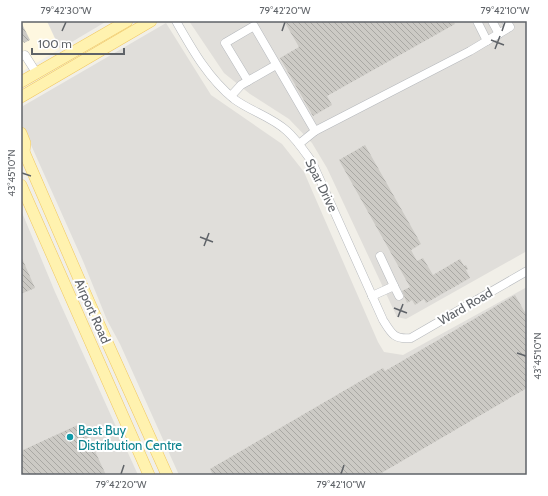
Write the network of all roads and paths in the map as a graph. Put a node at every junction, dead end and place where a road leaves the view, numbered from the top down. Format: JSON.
{"nodes":[{"id":1,"x":127,"y":21,"type":"edge"},
{"id":2,"x":151,"y":21,"type":"edge"},
{"id":3,"x":176,"y":21,"type":"edge"},
{"id":4,"x":477,"y":21,"type":"edge"},
{"id":5,"x":492,"y":21,"type":"edge"},
{"id":6,"x":506,"y":21,"type":"edge"},
{"id":7,"x":499,"y":34,"type":"junction"},
{"id":8,"x":487,"y":41,"type":"junction"},
{"id":9,"x":21,"y":46,"type":"edge"},
{"id":10,"x":23,"y":56,"type":"edge"},
{"id":11,"x":276,"y":65,"type":"junction"},
{"id":12,"x":26,"y":79,"type":"edge"},
{"id":13,"x":248,"y":81,"type":"junction"},
{"id":14,"x":231,"y":96,"type":"junction"},
{"id":15,"x":23,"y":97,"type":"edge"},
{"id":16,"x":315,"y":131,"type":"junction"},
{"id":17,"x":21,"y":133,"type":"edge"},
{"id":18,"x":299,"y":144,"type":"junction"},
{"id":19,"x":23,"y":149,"type":"edge"},
{"id":20,"x":21,"y":184,"type":"edge"},
{"id":21,"x":380,"y":256,"type":"dead end"},
{"id":22,"x":527,"y":271,"type":"edge"},
{"id":23,"x":394,"y":286,"type":"junction"},
{"id":24,"x":372,"y":296,"type":"junction"},
{"id":25,"x":399,"y":296,"type":"dead end"},
{"id":26,"x":403,"y":339,"type":"joint"},
{"id":27,"x":149,"y":475,"type":"edge"},
{"id":28,"x":167,"y":475,"type":"edge"}],
"edges":[{"from":1,"to":12,"type":"main road"},
{"from":2,"to":15,"type":"main road"},
{"from":3,"to":14,"type":"street","name":"Spar Drive"},
{"from":4,"to":8,"type":"street"},
{"from":5,"to":7,"type":"street"},
{"from":6,"to":7,"type":"street"},
{"from":7,"to":8,"type":"street"},
{"from":8,"to":16,"type":"street"},
{"from":9,"to":10,"type":"street"},
{"from":10,"to":12,"type":"street"},
{"from":11,"to":13,"type":"street"},
{"from":11,"to":13,"type":"street"},
{"from":11,"to":16,"type":"street"},
{"from":13,"to":14,"type":"street"},
{"from":14,"to":18,"type":"street","name":"Spar Drive"},
{"from":16,"to":18,"type":"street"},
{"from":17,"to":19,"type":"main road","name":"Airport Road"},
{"from":18,"to":24,"type":"street","name":"Spar Drive"},
{"from":19,"to":28,"type":"main road","name":"Airport Road"},
{"from":20,"to":27,"type":"main road","name":"Airport Road"},
{"from":21,"to":23,"type":"street"},
{"from":22,"to":26,"type":"street","name":"Ward Road"},
{"from":23,"to":24,"type":"street"},
{"from":23,"to":25,"type":"street"},
{"from":24,"to":26,"type":"street","name":"Spar Drive"}]}
